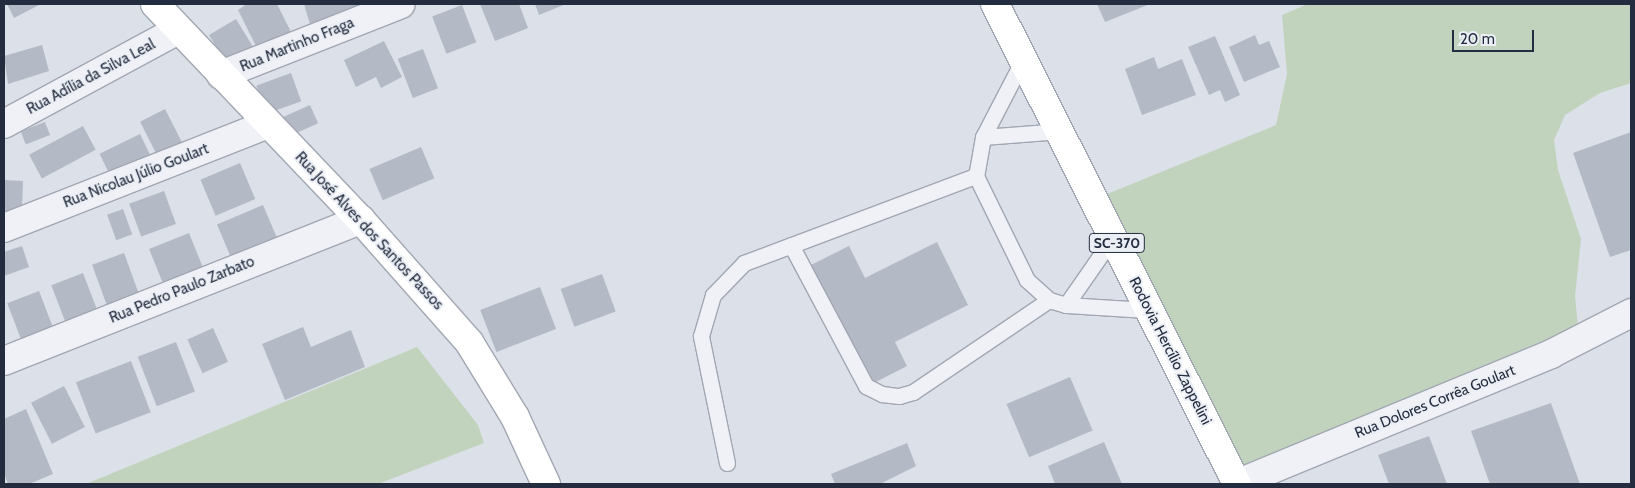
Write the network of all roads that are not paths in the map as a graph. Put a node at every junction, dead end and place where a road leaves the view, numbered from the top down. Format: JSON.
{"nodes":[{"id":1,"x":156,"y":4,"type":"edge"},
{"id":2,"x":401,"y":4,"type":"edge"},
{"id":3,"x":995,"y":4,"type":"edge"},
{"id":4,"x":178,"y":30,"type":"junction"},
{"id":5,"x":1024,"y":58,"type":"junction"},
{"id":6,"x":221,"y":75,"type":"junction"},
{"id":7,"x":4,"y":124,"type":"edge"},
{"id":8,"x":268,"y":124,"type":"junction"},
{"id":9,"x":1061,"y":130,"type":"junction"},
{"id":10,"x":983,"y":137,"type":"junction"},
{"id":11,"x":976,"y":176,"type":"junction"},
{"id":12,"x":361,"y":220,"type":"junction"},
{"id":13,"x":4,"y":228,"type":"edge"},
{"id":14,"x":1114,"y":236,"type":"junction"},
{"id":15,"x":791,"y":245,"type":"junction"},
{"id":16,"x":1049,"y":300,"type":"junction"},
{"id":17,"x":1066,"y":305,"type":"junction"},
{"id":18,"x":1147,"y":310,"type":"junction"},
{"id":19,"x":1631,"y":313,"type":"edge"},
{"id":20,"x":4,"y":361,"type":"edge"},
{"id":21,"x":727,"y":463,"type":"dead end"},
{"id":22,"x":546,"y":484,"type":"edge"},
{"id":23,"x":1237,"y":484,"type":"edge"}],
"edges":[{"from":1,"to":4,"type":"street","name":"Rua José Alves dos Santos Passos"},
{"from":2,"to":6,"type":"street","name":"Rua Martinho Fraga"},
{"from":3,"to":5,"type":"street","name":"Rodovia Hercílio Zappelini","number":"SC-370"},
{"from":4,"to":6,"type":"street","name":"Rua José Alves dos Santos Passos"},
{"from":4,"to":7,"type":"street","name":"Rua Adília da Silva Leal"},
{"from":5,"to":9,"type":"street","name":"Rodovia Hercílio Zappelini","number":"SC-370"},
{"from":5,"to":10,"type":"lane"},
{"from":6,"to":8,"type":"street","name":"Rua José Alves dos Santos Passos"},
{"from":8,"to":12,"type":"street","name":"Rua José Alves dos Santos Passos"},
{"from":8,"to":13,"type":"street","name":"Rua Nicolau Júlio Goulart"},
{"from":9,"to":10,"type":"lane"},
{"from":9,"to":14,"type":"street","name":"Rodovia Hercílio Zappelini","number":"SC-370"},
{"from":10,"to":11,"type":"lane"},
{"from":11,"to":15,"type":"lane"},
{"from":11,"to":16,"type":"lane"},
{"from":12,"to":20,"type":"street","name":"Rua Pedro Paulo Zarbato"},
{"from":12,"to":22,"type":"street","name":"Rua José Alves dos Santos Passos"},
{"from":14,"to":17,"type":"lane"},
{"from":14,"to":18,"type":"street","name":"Rodovia Hercílio Zappelini","number":"SC-370"},
{"from":15,"to":16,"type":"lane"},
{"from":15,"to":21,"type":"lane"},
{"from":16,"to":17,"type":"lane"},
{"from":17,"to":18,"type":"lane"},
{"from":18,"to":23,"type":"street","name":"Rodovia Hercílio Zappelini","number":"SC-370"},
{"from":19,"to":23,"type":"street","name":"Rua Dolores Corrêa Goulart"}]}
